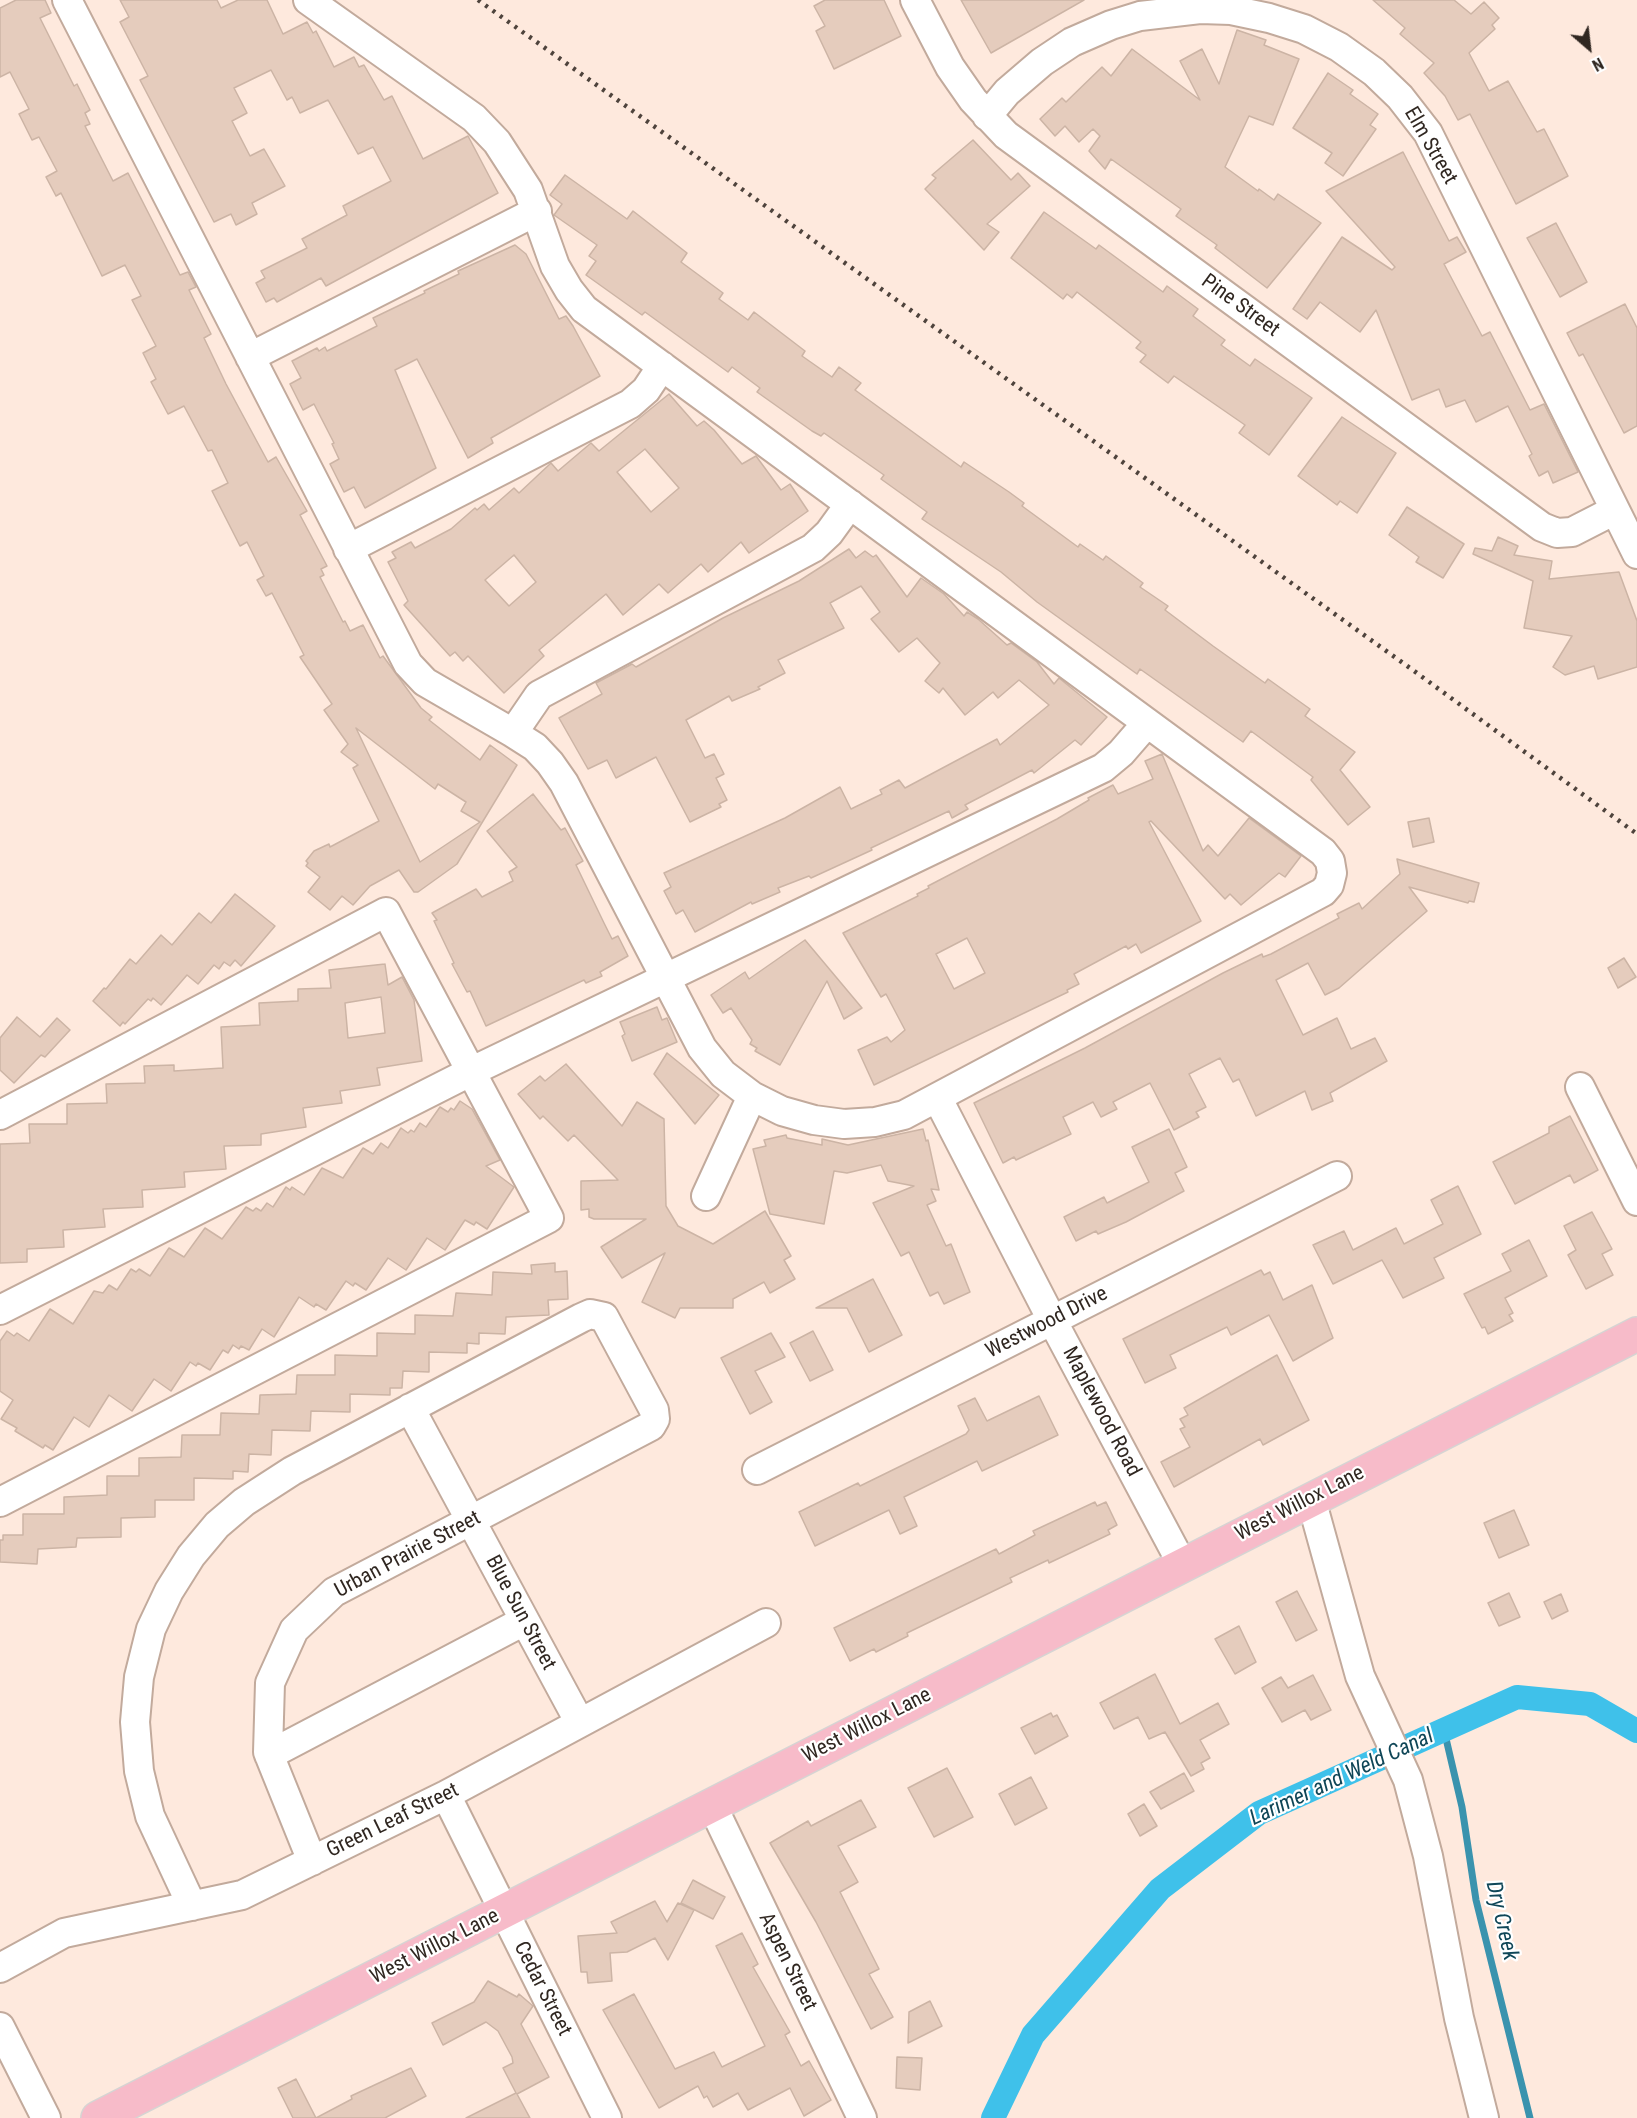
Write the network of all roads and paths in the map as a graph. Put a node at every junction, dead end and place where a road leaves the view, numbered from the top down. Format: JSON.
{"nodes":[{"id":1,"x":67,"y":0,"type":"edge"},
{"id":2,"x":308,"y":0,"type":"edge"},
{"id":3,"x":915,"y":0,"type":"edge"},
{"id":4,"x":1160,"y":6,"type":"edge"},
{"id":5,"x":987,"y":116,"type":"junction"},
{"id":6,"x":537,"y":211,"type":"junction"},
{"id":7,"x":250,"y":357,"type":"junction"},
{"id":8,"x":662,"y":366,"type":"junction"},
{"id":9,"x":850,"y":504,"type":"junction"},
{"id":10,"x":1615,"y":510,"type":"junction"},
{"id":11,"x":348,"y":549,"type":"junction"},
{"id":12,"x":1637,"y":554,"type":"edge"},
{"id":13,"x":1147,"y":723,"type":"junction"},
{"id":14,"x":513,"y":733,"type":"junction"},
{"id":15,"x":667,"y":978,"type":"junction"},
{"id":16,"x":470,"y":1072,"type":"junction"},
{"id":17,"x":1580,"y":1087,"type":"dead end"},
{"id":18,"x":752,"y":1096,"type":"junction"},
{"id":19,"x":938,"y":1099,"type":"junction"},
{"id":20,"x":0,"y":1115,"type":"edge"},
{"id":21,"x":1337,"y":1176,"type":"dead end"},
{"id":22,"x":706,"y":1196,"type":"dead end"},
{"id":23,"x":1637,"y":1201,"type":"edge"},
{"id":24,"x":0,"y":1310,"type":"edge"},
{"id":25,"x":1052,"y":1320,"type":"junction"},
{"id":26,"x":1637,"y":1334,"type":"edge"},
{"id":27,"x":410,"y":1408,"type":"junction"},
{"id":28,"x":757,"y":1470,"type":"dead end"},
{"id":29,"x":1311,"y":1499,"type":"junction"},
{"id":30,"x":0,"y":1502,"type":"edge"},
{"id":31,"x":471,"y":1522,"type":"junction"},
{"id":32,"x":1182,"y":1564,"type":"junction"},
{"id":33,"x":524,"y":1621,"type":"junction"},
{"id":34,"x":766,"y":1623,"type":"dead end"},
{"id":35,"x":580,"y":1724,"type":"junction"},
{"id":36,"x":269,"y":1755,"type":"junction"},
{"id":37,"x":446,"y":1795,"type":"junction"},
{"id":38,"x":712,"y":1805,"type":"junction"},
{"id":39,"x":312,"y":1861,"type":"junction"},
{"id":40,"x":192,"y":1906,"type":"junction"},
{"id":41,"x":503,"y":1912,"type":"junction"},
{"id":42,"x":0,"y":1968,"type":"edge"},
{"id":43,"x":0,"y":2027,"type":"edge"},
{"id":44,"x":46,"y":2118,"type":"edge"},
{"id":45,"x":98,"y":2118,"type":"edge"},
{"id":46,"x":607,"y":2118,"type":"edge"},
{"id":47,"x":862,"y":2118,"type":"edge"},
{"id":48,"x":1484,"y":2118,"type":"edge"}],
"edges":[{"from":1,"to":7,"type":"street"},
{"from":2,"to":6,"type":"street"},
{"from":3,"to":5,"type":"street","name":"Pine Street"},
{"from":4,"to":5,"type":"street","name":"Elm Street"},
{"from":4,"to":10,"type":"street","name":"Elm Street"},
{"from":5,"to":10,"type":"street","name":"Pine Street"},
{"from":6,"to":7,"type":"street"},
{"from":6,"to":8,"type":"street"},
{"from":7,"to":11,"type":"street"},
{"from":8,"to":9,"type":"street"},
{"from":8,"to":11,"type":"street"},
{"from":9,"to":13,"type":"street"},
{"from":9,"to":14,"type":"street"},
{"from":10,"to":12,"type":"street","name":"Elm Street"},
{"from":11,"to":14,"type":"street"},
{"from":13,"to":15,"type":"street"},
{"from":13,"to":19,"type":"street"},
{"from":14,"to":15,"type":"street"},
{"from":15,"to":16,"type":"street"},
{"from":15,"to":18,"type":"street"},
{"from":16,"to":20,"type":"street"},
{"from":16,"to":24,"type":"street"},
{"from":16,"to":30,"type":"street"},
{"from":17,"to":23,"type":"street"},
{"from":18,"to":19,"type":"street"},
{"from":18,"to":22,"type":"street"},
{"from":19,"to":25,"type":"street","name":"Maplewood Road"},
{"from":21,"to":25,"type":"street","name":"Westwood Drive"},
{"from":25,"to":28,"type":"street","name":"Westwood Drive"},
{"from":25,"to":32,"type":"street","name":"Maplewood Road"},
{"from":26,"to":29,"type":"main road","name":"West Willox Lane"},
{"from":27,"to":31,"type":"street","name":"Blue Sun Street"},
{"from":27,"to":31,"type":"street","name":"Urban Prairie Street"},
{"from":27,"to":40,"type":"street"},
{"from":29,"to":32,"type":"main road","name":"West Willox Lane"},
{"from":29,"to":48,"type":"street"},
{"from":31,"to":33,"type":"street","name":"Blue Sun Street"},
{"from":31,"to":36,"type":"street","name":"Urban Prairie Street"},
{"from":32,"to":38,"type":"main road","name":"West Willox Lane"},
{"from":33,"to":35,"type":"street","name":"Blue Sun Street"},
{"from":33,"to":36,"type":"street"},
{"from":34,"to":35,"type":"street","name":"Green Leaf Street"},
{"from":35,"to":37,"type":"street","name":"Green Leaf Street"},
{"from":36,"to":39,"type":"street","name":"Urban Prairie Street"},
{"from":37,"to":39,"type":"street","name":"Green Leaf Street"},
{"from":37,"to":41,"type":"street","name":"Cedar Street"},
{"from":38,"to":41,"type":"main road","name":"West Willox Lane"},
{"from":38,"to":47,"type":"street","name":"Aspen Street"},
{"from":39,"to":40,"type":"street","name":"Green Leaf Street"},
{"from":40,"to":42,"type":"street","name":"Green Leaf Street"},
{"from":41,"to":45,"type":"main road","name":"West Willox Lane"},
{"from":41,"to":46,"type":"street","name":"Cedar Street"},
{"from":43,"to":44,"type":"street"}]}
